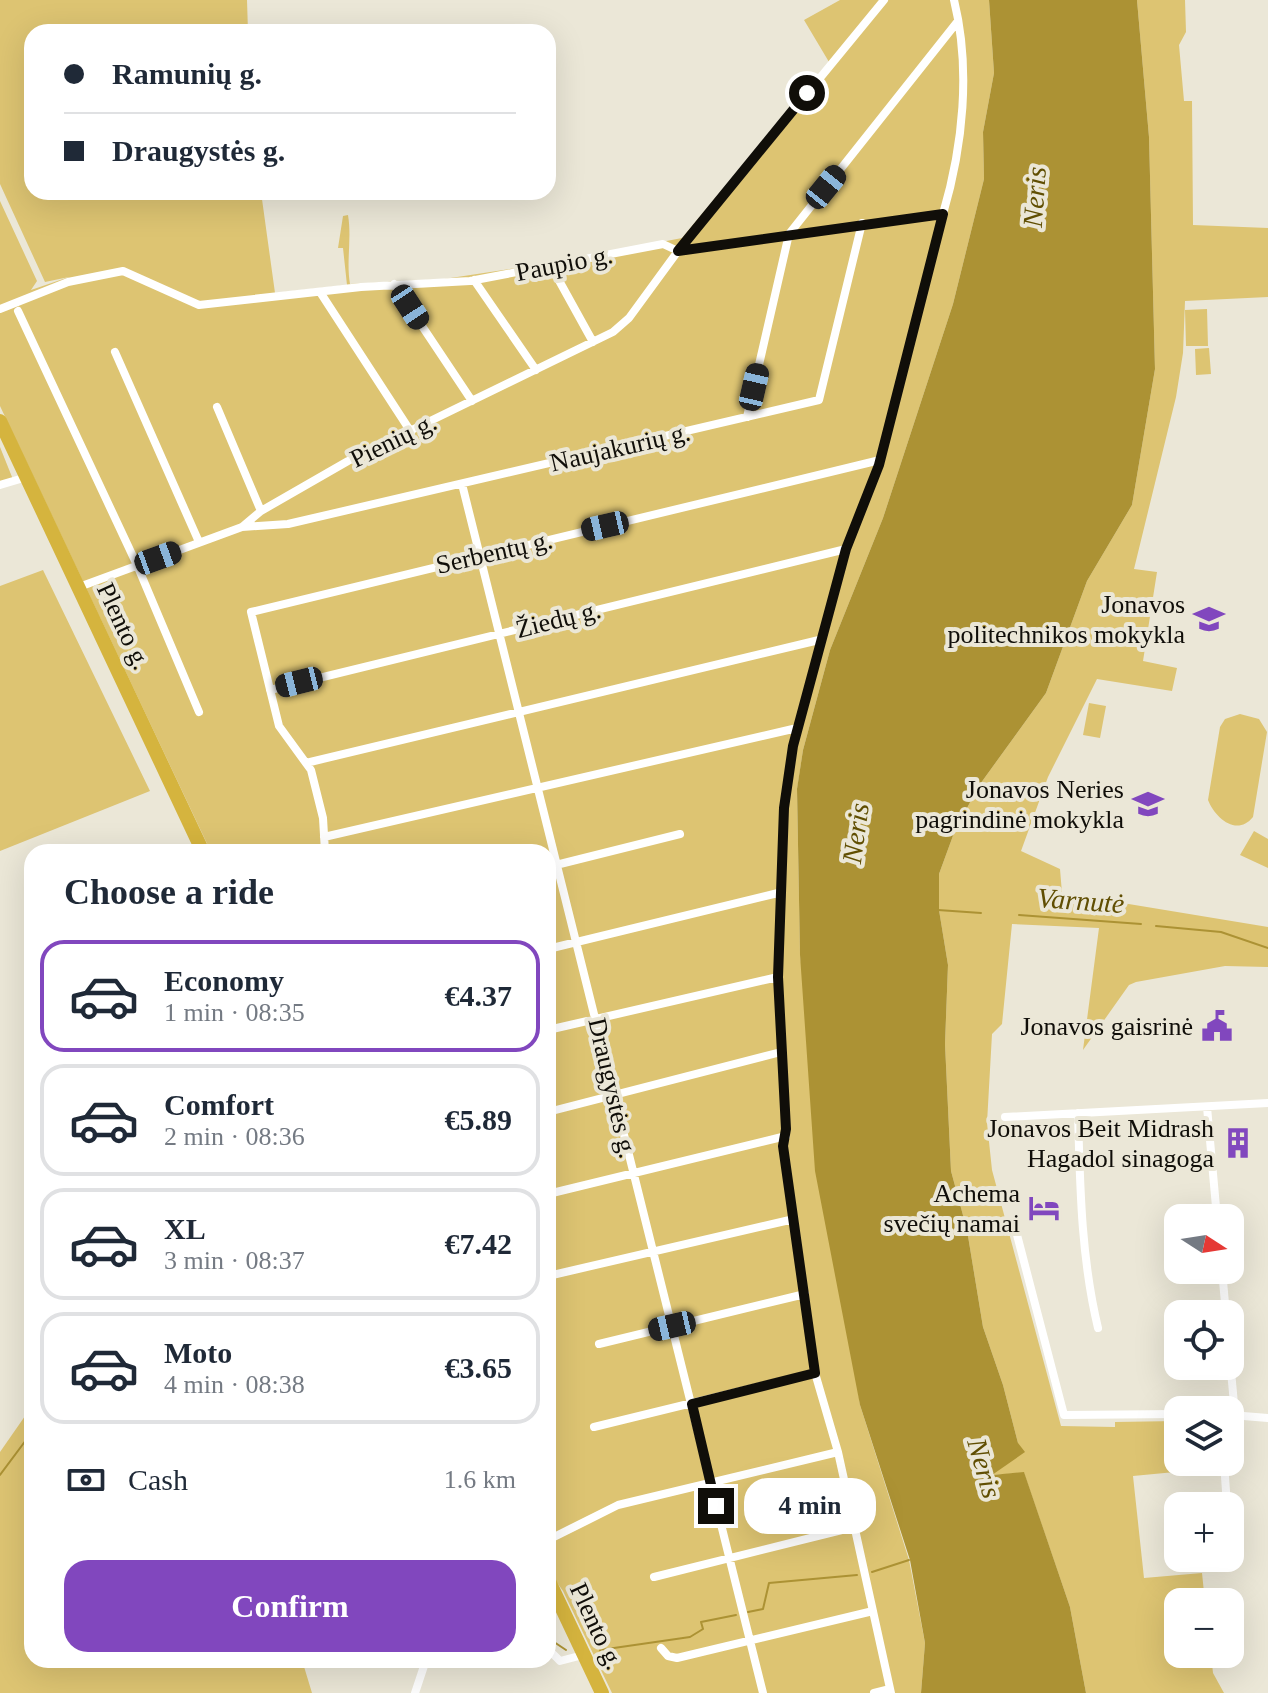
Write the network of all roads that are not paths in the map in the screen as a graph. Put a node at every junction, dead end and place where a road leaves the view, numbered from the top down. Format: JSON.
{"nodes":[{"id":1,"x":884,"y":0,"type":"edge"},
{"id":2,"x":954,"y":0,"type":"edge"},
{"id":3,"x":958,"y":21,"type":"junction"},
{"id":4,"x":943,"y":214,"type":"junction"},
{"id":5,"x":862,"y":223,"type":"junction"},
{"id":6,"x":789,"y":234,"type":"junction"},
{"id":7,"x":678,"y":251,"type":"junction"},
{"id":8,"x":551,"y":266,"type":"junction"},
{"id":9,"x":474,"y":280,"type":"junction"},
{"id":10,"x":394,"y":284,"type":"junction"},
{"id":11,"x":320,"y":292,"type":"junction"},
{"id":12,"x":0,"y":309,"type":"edge"},
{"id":13,"x":18,"y":311,"type":"dead end"},
{"id":14,"x":593,"y":342,"type":"junction"},
{"id":15,"x":115,"y":352,"type":"dead end"},
{"id":16,"x":536,"y":370,"type":"junction"},
{"id":17,"x":472,"y":401,"type":"junction"},
{"id":18,"x":217,"y":407,"type":"dead end"},
{"id":19,"x":747,"y":417,"type":"junction"},
{"id":20,"x":0,"y":421,"type":"edge"},
{"id":21,"x":411,"y":432,"type":"junction"},
{"id":22,"x":880,"y":460,"type":"junction"},
{"id":23,"x":27,"y":477,"type":"junction"},
{"id":24,"x":462,"y":484,"type":"junction"},
{"id":25,"x":0,"y":485,"type":"edge"},
{"id":26,"x":261,"y":511,"type":"junction"},
{"id":27,"x":242,"y":527,"type":"junction"},
{"id":28,"x":199,"y":542,"type":"junction"},
{"id":29,"x":846,"y":549,"type":"junction"},
{"id":30,"x":482,"y":555,"type":"junction"},
{"id":31,"x":137,"y":565,"type":"junction"},
{"id":32,"x":79,"y":587,"type":"junction"},
{"id":33,"x":501,"y":633,"type":"junction"},
{"id":34,"x":819,"y":640,"type":"junction"},
{"id":35,"x":270,"y":690,"type":"junction"},
{"id":36,"x":521,"y":711,"type":"junction"},
{"id":37,"x":199,"y":712,"type":"dead end"},
{"id":38,"x":797,"y":728,"type":"junction"},
{"id":39,"x":306,"y":763,"type":"junction"},
{"id":40,"x":539,"y":787,"type":"junction"},
{"id":41,"x":680,"y":834,"type":"dead end"},
{"id":42,"x":324,"y":837,"type":"junction"},
{"id":43,"x":199,"y":844,"type":"edge"},
{"id":44,"x":324,"y":844,"type":"edge"},
{"id":45,"x":554,"y":844,"type":"edge"},
{"id":46,"x":556,"y":853,"type":"edge"},
{"id":47,"x":559,"y":865,"type":"junction"},
{"id":48,"x":556,"y":866,"type":"edge"},
{"id":49,"x":782,"y":892,"type":"junction"},
{"id":50,"x":578,"y":942,"type":"junction"},
{"id":51,"x":556,"y":947,"type":"edge"},
{"id":52,"x":778,"y":977,"type":"junction"},
{"id":53,"x":597,"y":1019,"type":"junction"},
{"id":54,"x":556,"y":1028,"type":"edge"},
{"id":55,"x":781,"y":1052,"type":"junction"},
{"id":56,"x":616,"y":1096,"type":"junction"},
{"id":57,"x":1268,"y":1103,"type":"edge"},
{"id":58,"x":1207,"y":1107,"type":"junction"},
{"id":59,"x":556,"y":1110,"type":"edge"},
{"id":60,"x":1078,"y":1113,"type":"junction"},
{"id":61,"x":1005,"y":1117,"type":"dead end"},
{"id":62,"x":786,"y":1136,"type":"junction"},
{"id":63,"x":633,"y":1172,"type":"junction"},
{"id":64,"x":556,"y":1192,"type":"edge"},
{"id":65,"x":1216,"y":1204,"type":"edge"},
{"id":66,"x":794,"y":1219,"type":"junction"},
{"id":67,"x":1016,"y":1231,"type":"dead end"},
{"id":68,"x":654,"y":1251,"type":"junction"},
{"id":69,"x":556,"y":1274,"type":"edge"},
{"id":70,"x":805,"y":1294,"type":"junction"},
{"id":71,"x":672,"y":1326,"type":"junction"},
{"id":72,"x":1098,"y":1328,"type":"dead end"},
{"id":73,"x":599,"y":1344,"type":"dead end"},
{"id":74,"x":815,"y":1373,"type":"junction"},
{"id":75,"x":692,"y":1404,"type":"junction"},
{"id":76,"x":1164,"y":1414,"type":"edge"},
{"id":77,"x":1244,"y":1416,"type":"edge"},
{"id":78,"x":1268,"y":1418,"type":"edge"},
{"id":79,"x":594,"y":1427,"type":"dead end"},
{"id":80,"x":838,"y":1452,"type":"junction"},
{"id":81,"x":711,"y":1481,"type":"junction"},
{"id":82,"x":854,"y":1527,"type":"junction"},
{"id":83,"x":556,"y":1536,"type":"edge"},
{"id":84,"x":727,"y":1556,"type":"junction"},
{"id":85,"x":654,"y":1577,"type":"dead end"},
{"id":86,"x":556,"y":1596,"type":"edge"},
{"id":87,"x":873,"y":1611,"type":"junction"},
{"id":88,"x":749,"y":1640,"type":"junction"},
{"id":89,"x":661,"y":1648,"type":"dead end"},
{"id":90,"x":583,"y":1655,"type":"junction"},
{"id":91,"x":556,"y":1657,"type":"edge"},
{"id":92,"x":423,"y":1668,"type":"edge"},
{"id":93,"x":891,"y":1691,"type":"edge"},
{"id":94,"x":415,"y":1693,"type":"edge"},
{"id":95,"x":602,"y":1693,"type":"edge"},
{"id":96,"x":763,"y":1693,"type":"edge"},
{"id":97,"x":874,"y":1693,"type":"edge"}],
"edges":[{"from":1,"to":7,"type":"street","name":"Pienių g."},
{"from":2,"to":3,"type":"street"},
{"from":3,"to":4,"type":"street"},
{"from":3,"to":6,"type":"street"},
{"from":4,"to":5,"type":"street","name":"Paupio g."},
{"from":4,"to":22,"type":"street"},
{"from":5,"to":6,"type":"street","name":"Paupio g."},
{"from":5,"to":19,"type":"street","name":"Naujakurių g."},
{"from":6,"to":7,"type":"street","name":"Paupio g."},
{"from":6,"to":19,"type":"street"},
{"from":7,"to":8,"type":"street","name":"Paupio g."},
{"from":7,"to":14,"type":"street","name":"Pienių g."},
{"from":8,"to":9,"type":"street","name":"Paupio g."},
{"from":8,"to":14,"type":"street"},
{"from":9,"to":10,"type":"street","name":"Paupio g."},
{"from":9,"to":16,"type":"street"},
{"from":10,"to":11,"type":"street","name":"Paupio g."},
{"from":10,"to":17,"type":"street"},
{"from":11,"to":12,"type":"street","name":"Paupio g."},
{"from":11,"to":21,"type":"street"},
{"from":13,"to":31,"type":"street"},
{"from":14,"to":16,"type":"street","name":"Pienių g."},
{"from":15,"to":28,"type":"street"},
{"from":16,"to":17,"type":"street","name":"Pienių g."},
{"from":17,"to":21,"type":"street","name":"Pienių g."},
{"from":18,"to":26,"type":"street"},
{"from":19,"to":24,"type":"street","name":"Naujakurių g."},
{"from":20,"to":23,"type":"highway","name":"Plento g."},
{"from":21,"to":26,"type":"street","name":"Pienių g."},
{"from":22,"to":29,"type":"street"},
{"from":22,"to":30,"type":"street","name":"Serbentų g."},
{"from":23,"to":25,"type":"street"},
{"from":23,"to":32,"type":"highway","name":"Plento g."},
{"from":24,"to":27,"type":"street","name":"Naujakurių g."},
{"from":24,"to":30,"type":"street","name":"Draugystės g."},
{"from":26,"to":27,"type":"street","name":"Pienių g."},
{"from":27,"to":28,"type":"street","name":"Pienių g."},
{"from":28,"to":31,"type":"street","name":"Pienių g."},
{"from":29,"to":33,"type":"street","name":"Žiedų g."},
{"from":29,"to":34,"type":"street"},
{"from":30,"to":33,"type":"street","name":"Draugystės g."},
{"from":30,"to":35,"type":"street","name":"Serbentų g."},
{"from":31,"to":32,"type":"street","name":"Pienių g."},
{"from":31,"to":37,"type":"street"},
{"from":32,"to":43,"type":"highway","name":"Plento g."},
{"from":33,"to":35,"type":"street","name":"Žiedų g."},
{"from":33,"to":36,"type":"street","name":"Draugystės g."},
{"from":34,"to":36,"type":"street"},
{"from":34,"to":38,"type":"street"},
{"from":35,"to":39,"type":"street"},
{"from":36,"to":39,"type":"street"},
{"from":36,"to":40,"type":"street","name":"Draugystės g."},
{"from":38,"to":40,"type":"street"},
{"from":38,"to":49,"type":"street"},
{"from":39,"to":42,"type":"street"},
{"from":40,"to":42,"type":"street"},
{"from":40,"to":45,"type":"street","name":"Draugystės g."},
{"from":41,"to":47,"type":"street"},
{"from":42,"to":44,"type":"street"},
{"from":46,"to":47,"type":"street","name":"Draugystės g."},
{"from":47,"to":48,"type":"street"},
{"from":47,"to":50,"type":"street","name":"Draugystės g."},
{"from":49,"to":50,"type":"street"},
{"from":49,"to":52,"type":"street"},
{"from":50,"to":51,"type":"street"},
{"from":50,"to":53,"type":"street","name":"Draugystės g."},
{"from":52,"to":53,"type":"street"},
{"from":52,"to":55,"type":"street"},
{"from":53,"to":54,"type":"street"},
{"from":53,"to":56,"type":"street","name":"Draugystės g."},
{"from":55,"to":56,"type":"street"},
{"from":55,"to":62,"type":"street"},
{"from":56,"to":59,"type":"street"},
{"from":56,"to":63,"type":"street","name":"Draugystės g."},
{"from":57,"to":58,"type":"street"},
{"from":58,"to":60,"type":"street"},
{"from":58,"to":65,"type":"street"},
{"from":60,"to":61,"type":"street"},
{"from":60,"to":72,"type":"street"},
{"from":62,"to":63,"type":"street"},
{"from":62,"to":66,"type":"street"},
{"from":63,"to":64,"type":"street"},
{"from":63,"to":68,"type":"street","name":"Draugystės g."},
{"from":66,"to":68,"type":"street"},
{"from":66,"to":70,"type":"street"},
{"from":67,"to":76,"type":"street"},
{"from":68,"to":69,"type":"street"},
{"from":68,"to":71,"type":"street","name":"Draugystės g."},
{"from":70,"to":71,"type":"street"},
{"from":70,"to":74,"type":"street"},
{"from":71,"to":73,"type":"street"},
{"from":71,"to":75,"type":"street","name":"Draugystės g."},
{"from":74,"to":75,"type":"street"},
{"from":74,"to":80,"type":"street"},
{"from":75,"to":79,"type":"street"},
{"from":75,"to":81,"type":"street","name":"Draugystės g."},
{"from":77,"to":78,"type":"street"},
{"from":80,"to":81,"type":"street"},
{"from":80,"to":82,"type":"street"},
{"from":81,"to":83,"type":"street"},
{"from":81,"to":84,"type":"street","name":"Draugystės g."},
{"from":82,"to":84,"type":"street"},
{"from":82,"to":87,"type":"street"},
{"from":84,"to":85,"type":"street"},
{"from":84,"to":88,"type":"street","name":"Draugystės g."},
{"from":86,"to":90,"type":"highway","name":"Plento g."},
{"from":87,"to":88,"type":"street"},
{"from":87,"to":93,"type":"street"},
{"from":88,"to":89,"type":"street"},
{"from":88,"to":96,"type":"street","name":"Draugystės g."},
{"from":90,"to":91,"type":"street"},
{"from":90,"to":95,"type":"highway","name":"Plento g."},
{"from":92,"to":94,"type":"street"},
{"from":93,"to":97,"type":"street"}]}
